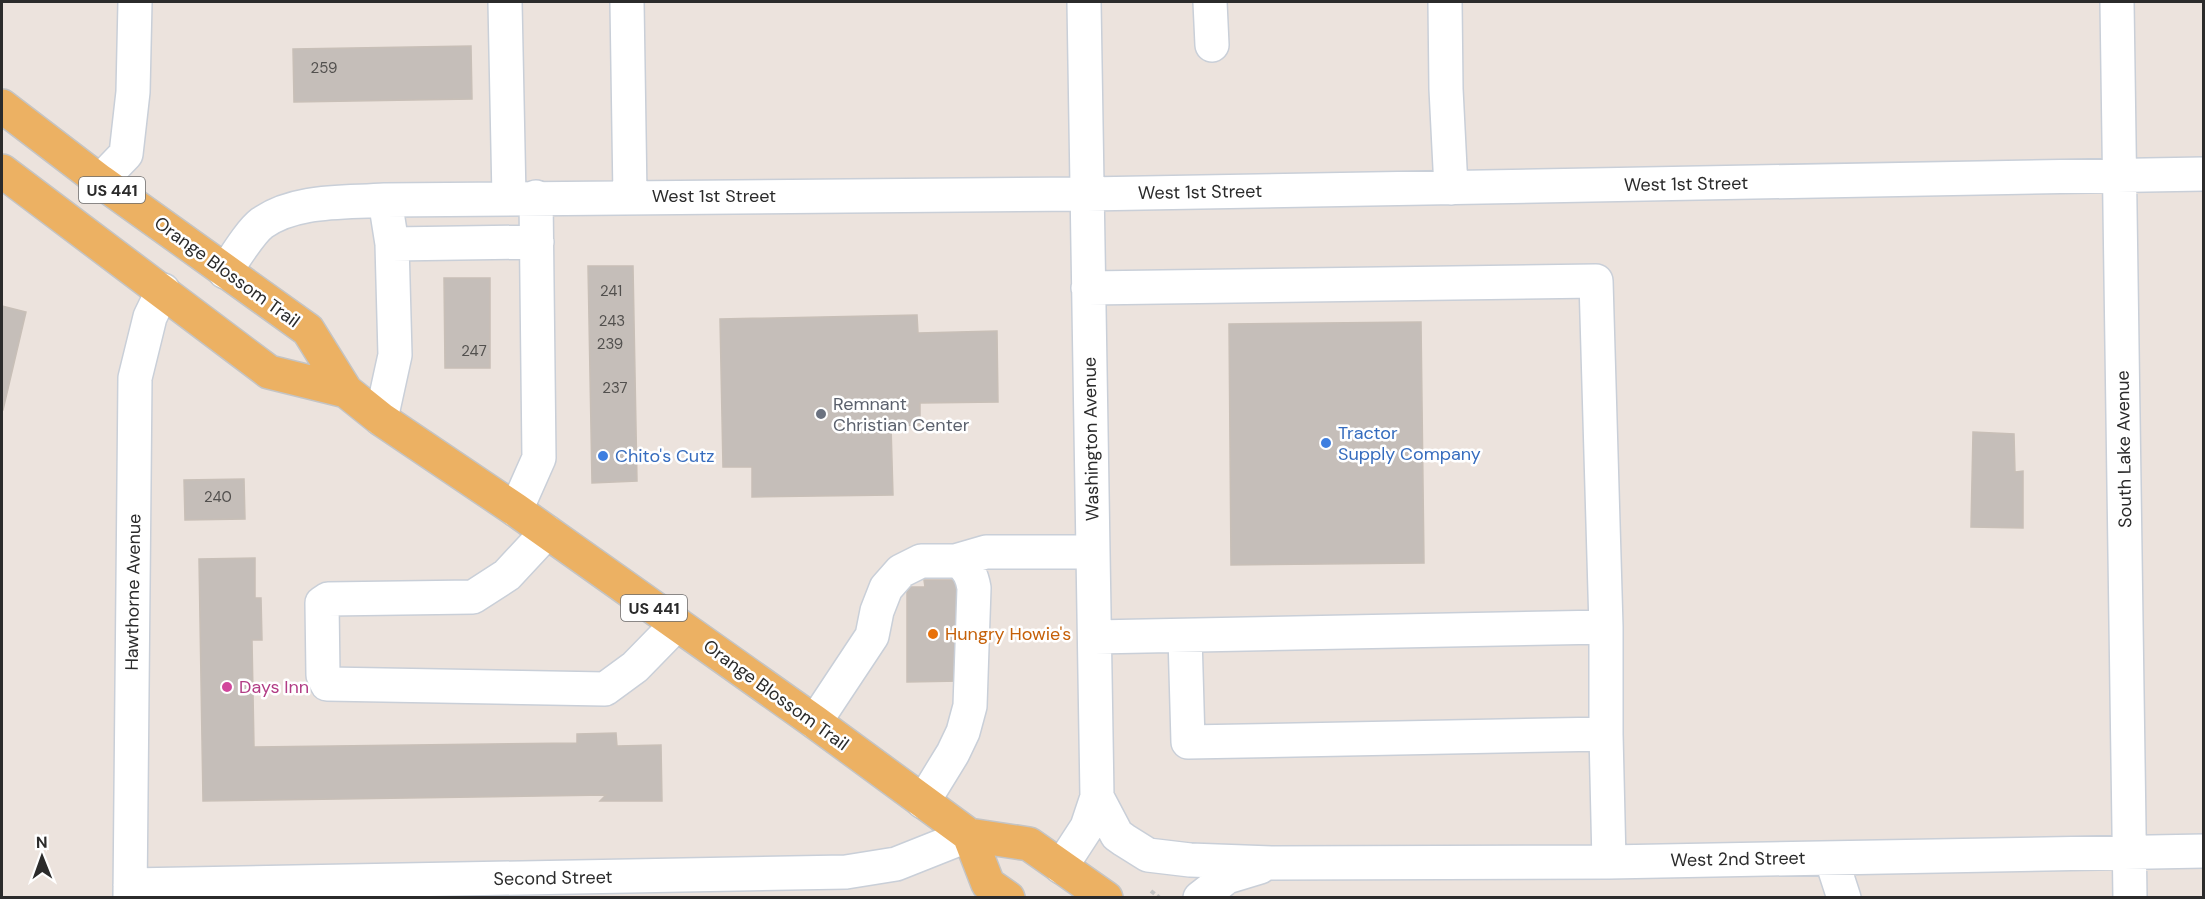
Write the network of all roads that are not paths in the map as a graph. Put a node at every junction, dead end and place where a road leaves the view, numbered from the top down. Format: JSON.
{"nodes":[{"id":1,"x":135,"y":2,"type":"edge"},
{"id":2,"x":505,"y":2,"type":"edge"},
{"id":3,"x":627,"y":2,"type":"edge"},
{"id":4,"x":1084,"y":2,"type":"edge"},
{"id":5,"x":1210,"y":2,"type":"edge"},
{"id":6,"x":1445,"y":2,"type":"edge"},
{"id":7,"x":2117,"y":2,"type":"edge"},
{"id":8,"x":1212,"y":45,"type":"dead end"},
{"id":9,"x":2,"y":106,"type":"edge"},
{"id":10,"x":2,"y":171,"type":"edge"},
{"id":11,"x":2204,"y":174,"type":"edge"},
{"id":12,"x":2120,"y":176,"type":"junction"},
{"id":13,"x":100,"y":181,"type":"junction"},
{"id":14,"x":1451,"y":188,"type":"junction"},
{"id":15,"x":1087,"y":194,"type":"junction"},
{"id":16,"x":630,"y":197,"type":"junction"},
{"id":17,"x":523,"y":198,"type":"junction"},
{"id":18,"x":385,"y":200,"type":"junction"},
{"id":19,"x":537,"y":242,"type":"junction"},
{"id":20,"x":392,"y":244,"type":"junction"},
{"id":21,"x":225,"y":272,"type":"junction"},
{"id":22,"x":1089,"y":288,"type":"junction"},
{"id":23,"x":163,"y":290,"type":"junction"},
{"id":24,"x":346,"y":391,"type":"junction"},
{"id":25,"x":381,"y":419,"type":"junction"},
{"id":26,"x":516,"y":510,"type":"junction"},
{"id":27,"x":547,"y":532,"type":"junction"},
{"id":28,"x":1093,"y":552,"type":"junction"},
{"id":29,"x":955,"y":561,"type":"junction"},
{"id":30,"x":677,"y":624,"type":"junction"},
{"id":31,"x":1606,"y":627,"type":"junction"},
{"id":32,"x":1185,"y":636,"type":"junction"},
{"id":33,"x":1095,"y":637,"type":"junction"},
{"id":34,"x":815,"y":722,"type":"junction"},
{"id":35,"x":1606,"y":734,"type":"junction"},
{"id":36,"x":1097,"y":797,"type":"junction"},
{"id":37,"x":923,"y":802,"type":"junction"},
{"id":38,"x":969,"y":835,"type":"junction"},
{"id":39,"x":2204,"y":851,"type":"edge"},
{"id":40,"x":2130,"y":852,"type":"junction"},
{"id":41,"x":1832,"y":858,"type":"junction"},
{"id":42,"x":1273,"y":862,"type":"junction"},
{"id":43,"x":1609,"y":862,"type":"junction"},
{"id":44,"x":1060,"y":867,"type":"junction"},
{"id":45,"x":848,"y":885,"type":"edge"},
{"id":46,"x":273,"y":890,"type":"edge"},
{"id":47,"x":130,"y":891,"type":"edge"},
{"id":48,"x":1008,"y":897,"type":"edge"},
{"id":49,"x":1106,"y":897,"type":"edge"},
{"id":50,"x":1200,"y":897,"type":"edge"},
{"id":51,"x":1844,"y":897,"type":"edge"},
{"id":52,"x":2130,"y":897,"type":"edge"}],
"edges":[{"from":1,"to":13,"type":"street"},
{"from":2,"to":17,"type":"street"},
{"from":3,"to":16,"type":"street"},
{"from":4,"to":15,"type":"street","name":"Washington Avenue"},
{"from":5,"to":8,"type":"street"},
{"from":6,"to":14,"type":"street"},
{"from":7,"to":12,"type":"street","name":"South Lake Avenue"},
{"from":9,"to":13,"type":"main road","name":"Orange Blossom Trail","number":"US 441"},
{"from":10,"to":23,"type":"main road","name":"Orange Blossom Trail","number":"US 441"},
{"from":11,"to":12,"type":"street","name":"West 1st Street"},
{"from":12,"to":14,"type":"street","name":"West 1st Street"},
{"from":12,"to":40,"type":"street","name":"South Lake Avenue"},
{"from":13,"to":21,"type":"main road","name":"Orange Blossom Trail","number":"US 441"},
{"from":14,"to":15,"type":"street","name":"West 1st Street"},
{"from":15,"to":16,"type":"street","name":"West 1st Street"},
{"from":15,"to":22,"type":"street","name":"Washington Avenue"},
{"from":16,"to":17,"type":"street","name":"West 1st Street"},
{"from":17,"to":18,"type":"street","name":"West 1st Street"},
{"from":17,"to":19,"type":"street"},
{"from":18,"to":20,"type":"street"},
{"from":18,"to":21,"type":"street","name":"West 1st Street"},
{"from":19,"to":20,"type":"street"},
{"from":19,"to":26,"type":"street"},
{"from":20,"to":25,"type":"street"},
{"from":21,"to":24,"type":"main road","name":"Orange Blossom Trail","number":"US 441"},
{"from":22,"to":28,"type":"street","name":"Washington Avenue"},
{"from":22,"to":31,"type":"street"},
{"from":23,"to":24,"type":"main road","name":"Orange Blossom Trail","number":"US 441"},
{"from":23,"to":47,"type":"street","name":"Hawthorne Avenue"},
{"from":24,"to":25,"type":"main road","name":"Orange Blossom Trail","number":"US 441"},
{"from":25,"to":26,"type":"main road","name":"Orange Blossom Trail","number":"US 441"},
{"from":26,"to":27,"type":"main road","name":"Orange Blossom Trail","number":"US 441"},
{"from":27,"to":30,"type":"main road","name":"Orange Blossom Trail","number":"US 441"},
{"from":27,"to":30,"type":"street"},
{"from":28,"to":29,"type":"street"},
{"from":28,"to":33,"type":"street","name":"Washington Avenue"},
{"from":29,"to":34,"type":"street"},
{"from":29,"to":37,"type":"street"},
{"from":30,"to":34,"type":"main road","name":"Orange Blossom Trail","number":"US 441"},
{"from":31,"to":32,"type":"street"},
{"from":31,"to":35,"type":"street"},
{"from":32,"to":33,"type":"street"},
{"from":32,"to":35,"type":"street"},
{"from":33,"to":36,"type":"street","name":"Washington Avenue"},
{"from":34,"to":37,"type":"main road","name":"Orange Blossom Trail","number":"US 441"},
{"from":35,"to":43,"type":"street"},
{"from":36,"to":42,"type":"street","name":"West 2nd Street"},
{"from":36,"to":44,"type":"street","name":"Washington Avenue"},
{"from":37,"to":38,"type":"main road","name":"Orange Blossom Trail","number":"US 441"},
{"from":38,"to":44,"type":"main road","name":"Orange Blossom Trail","number":"US 441"},
{"from":38,"to":45,"type":"street","name":"Second Street"},
{"from":38,"to":48,"type":"main road"},
{"from":39,"to":40,"type":"street","name":"West 2nd Street"},
{"from":40,"to":41,"type":"street","name":"West 2nd Street"},
{"from":40,"to":52,"type":"street","name":"South Lake Avenue"},
{"from":41,"to":43,"type":"street","name":"West 2nd Street"},
{"from":41,"to":51,"type":"street"},
{"from":42,"to":43,"type":"street","name":"West 2nd Street"},
{"from":42,"to":50,"type":"street","name":"West 2nd Street"},
{"from":44,"to":49,"type":"main road","name":"Orange Blossom Trail","number":"US 441"},
{"from":45,"to":46,"type":"street","name":"Second Street"},
{"from":46,"to":47,"type":"street","name":"Second Street"}]}
